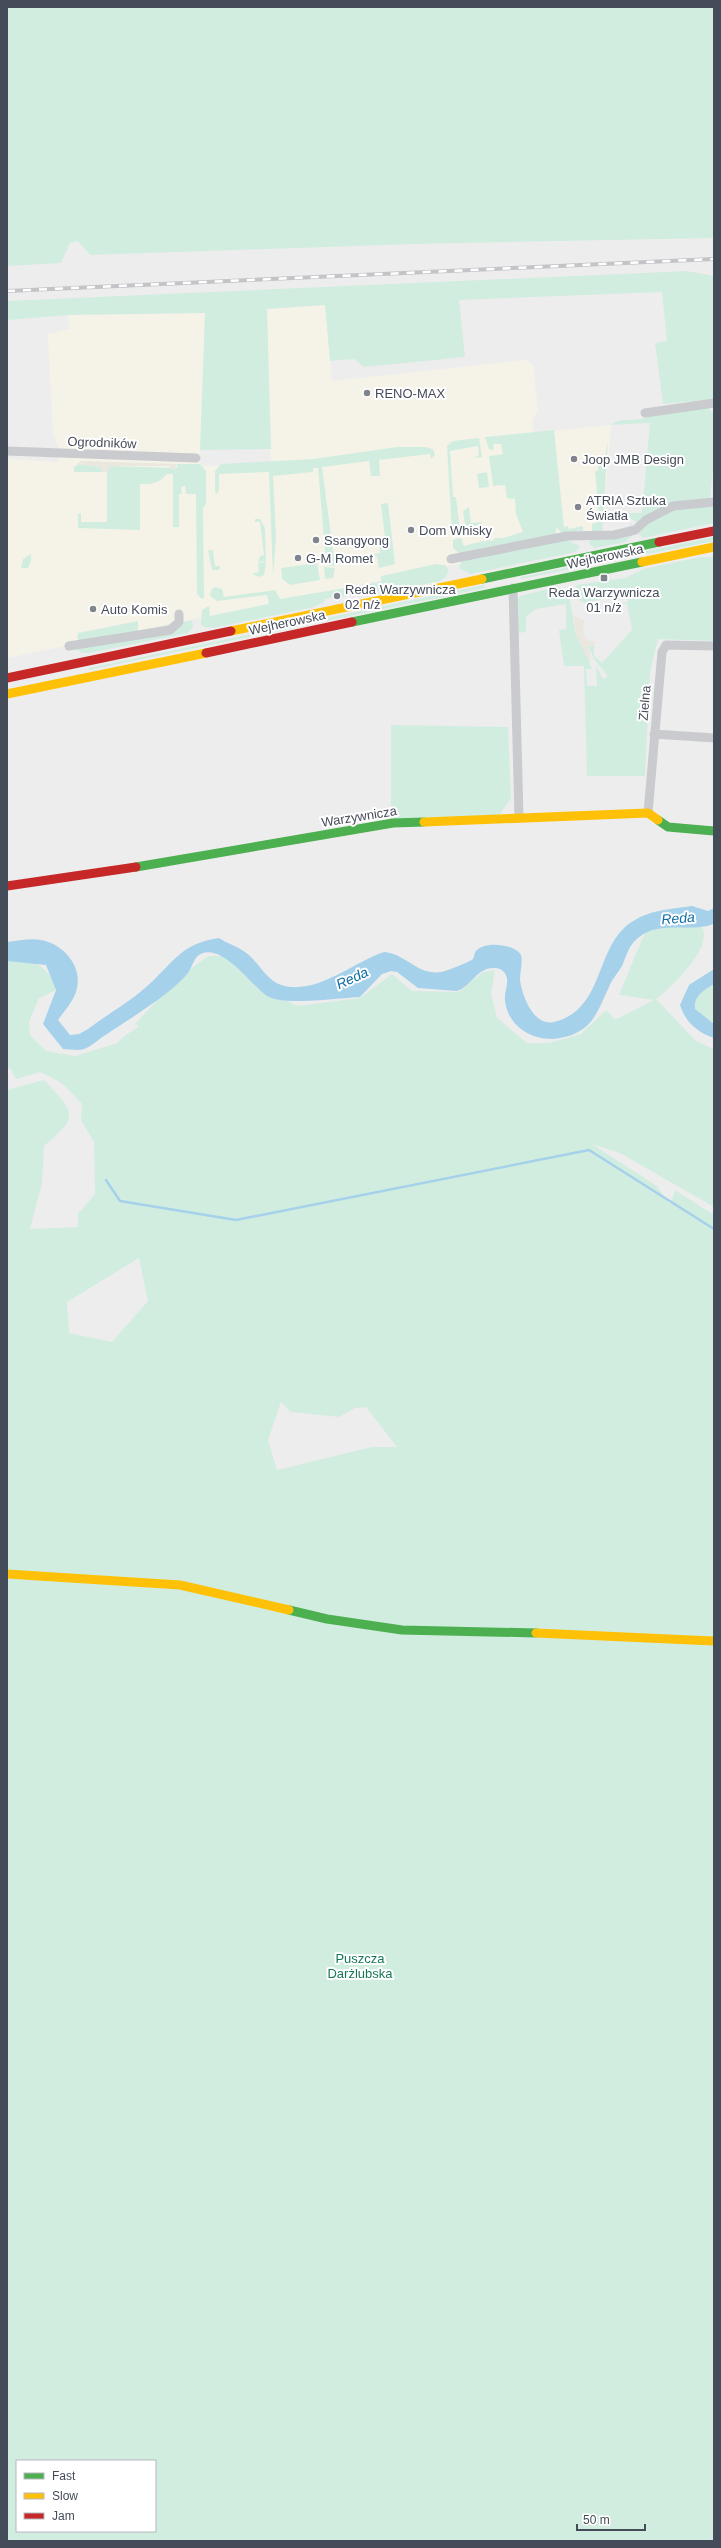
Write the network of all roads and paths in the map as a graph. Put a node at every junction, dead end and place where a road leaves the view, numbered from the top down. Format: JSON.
{"nodes":[{"id":1,"x":714,"y":403,"type":"edge"},
{"id":2,"x":645,"y":413,"type":"dead end"},
{"id":3,"x":7,"y":451,"type":"edge"},
{"id":4,"x":196,"y":458,"type":"dead end"},
{"id":5,"x":714,"y":502,"type":"edge"},
{"id":6,"x":714,"y":531,"type":"edge"},
{"id":7,"x":714,"y":547,"type":"edge"},
{"id":8,"x":451,"y":559,"type":"dead end"},
{"id":9,"x":513,"y":588,"type":"junction"},
{"id":10,"x":179,"y":614,"type":"dead end"},
{"id":11,"x":69,"y":646,"type":"dead end"},
{"id":12,"x":714,"y":646,"type":"edge"},
{"id":13,"x":7,"y":678,"type":"edge"},
{"id":14,"x":7,"y":694,"type":"edge"},
{"id":15,"x":654,"y":734,"type":"junction"},
{"id":16,"x":714,"y":738,"type":"edge"},
{"id":17,"x":648,"y":813,"type":"junction"},
{"id":18,"x":519,"y":818,"type":"junction"},
{"id":19,"x":714,"y":831,"type":"edge"},
{"id":20,"x":7,"y":886,"type":"edge"},
{"id":21,"x":7,"y":1574,"type":"edge"},
{"id":22,"x":714,"y":1641,"type":"edge"}],
"edges":[{"from":1,"to":2,"type":"street"},
{"from":3,"to":4,"type":"street","name":"Ogrodników"},
{"from":5,"to":8,"type":"street"},
{"from":6,"to":13,"type":"main road","name":"Wejherowska"},
{"from":7,"to":9,"type":"main road","name":"Wejherowska"},
{"from":9,"to":14,"type":"main road","name":"Wejherowska"},
{"from":9,"to":18,"type":"street"},
{"from":10,"to":11,"type":"street"},
{"from":12,"to":15,"type":"street","name":"Zielna"},
{"from":15,"to":16,"type":"street"},
{"from":15,"to":17,"type":"street","name":"Zielna"},
{"from":17,"to":18,"type":"main road","name":"Warzywnicza"},
{"from":17,"to":19,"type":"main road"},
{"from":18,"to":20,"type":"main road","name":"Warzywnicza"},
{"from":21,"to":22,"type":"main road"}]}
